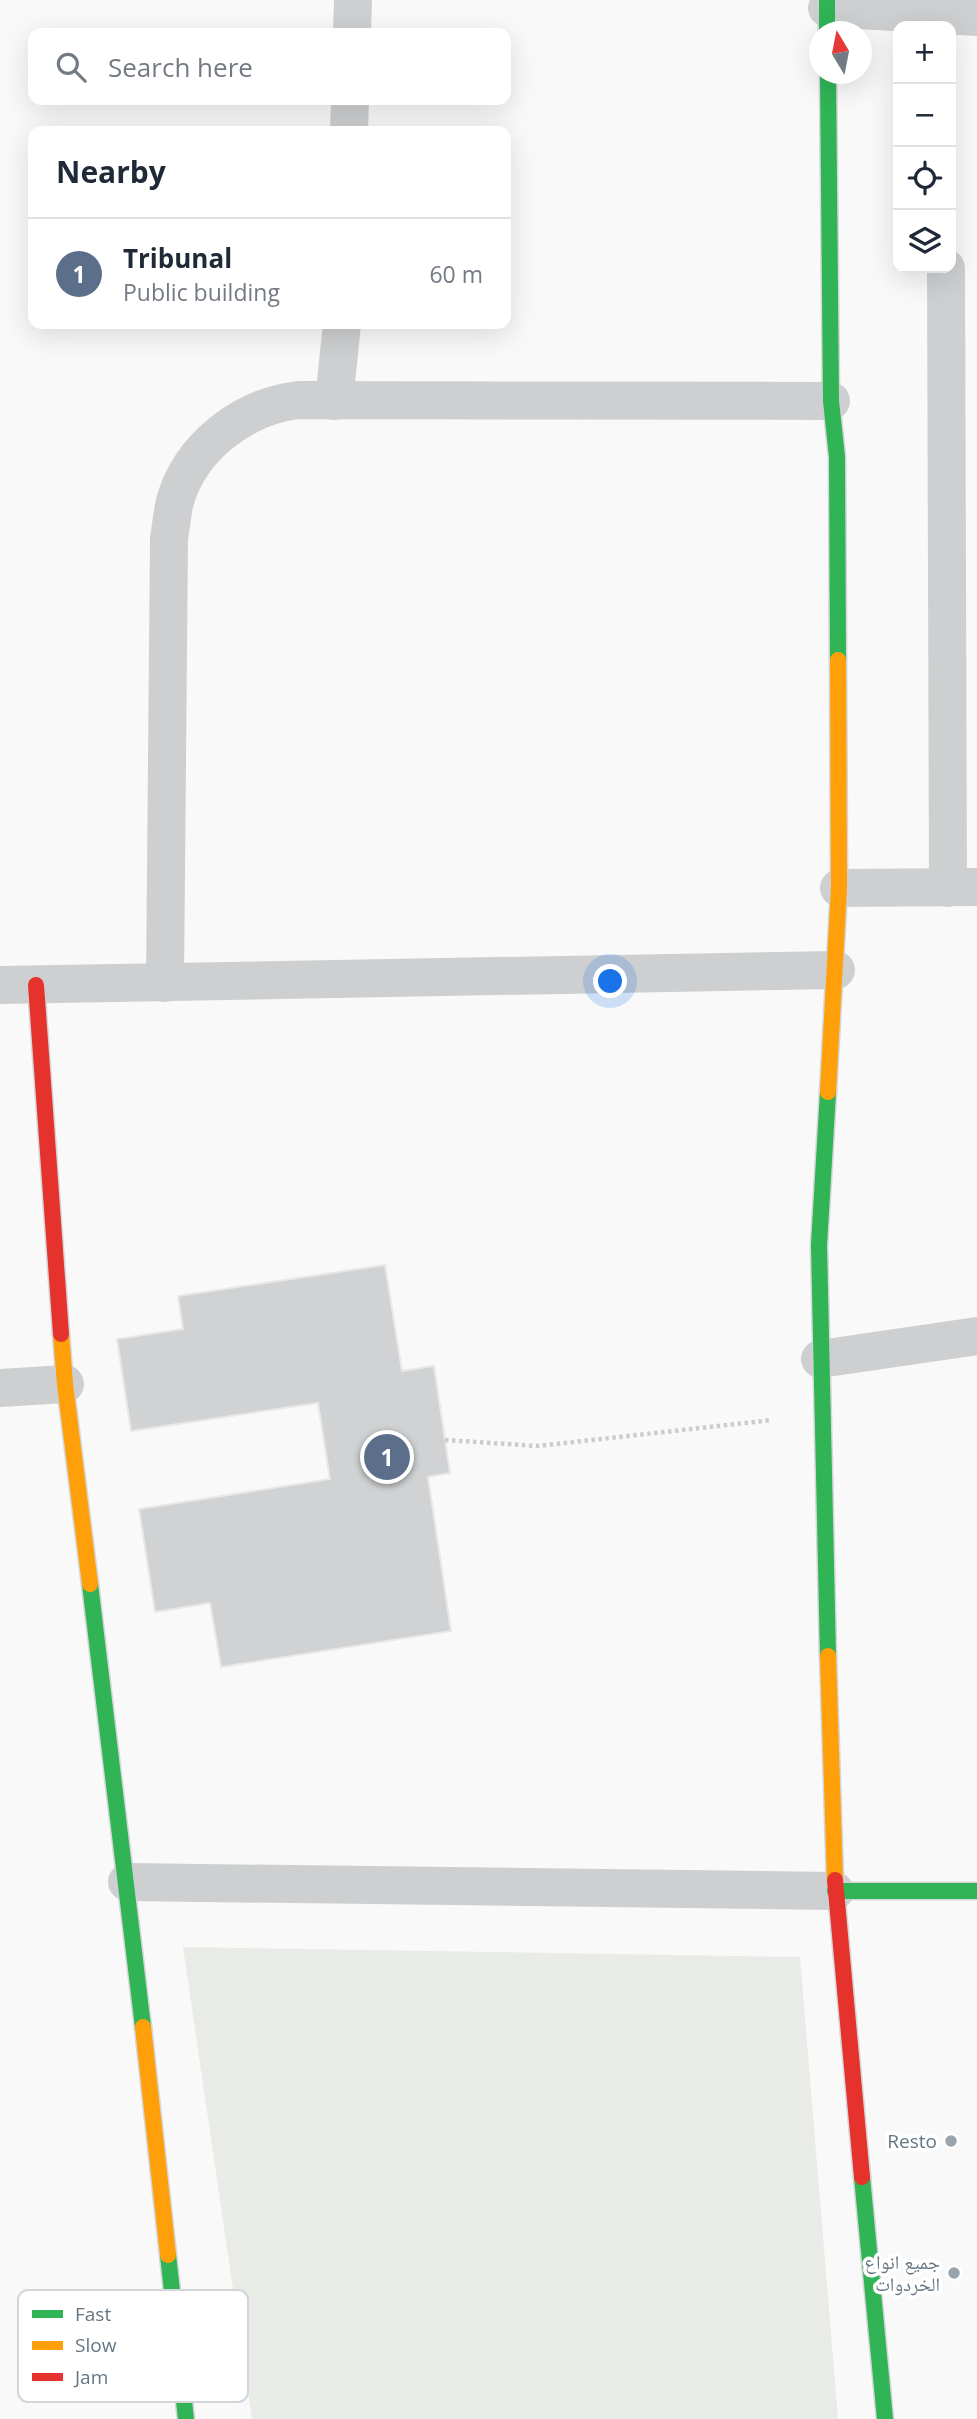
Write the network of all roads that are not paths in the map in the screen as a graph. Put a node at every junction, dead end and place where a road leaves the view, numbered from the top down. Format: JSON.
{"nodes":[{"id":1,"x":353,"y":0,"type":"edge"},
{"id":2,"x":827,"y":13,"type":"edge"},
{"id":3,"x":953,"y":15,"type":"edge"},
{"id":4,"x":352,"y":28,"type":"edge"},
{"id":5,"x":828,"y":84,"type":"edge"},
{"id":6,"x":350,"y":105,"type":"edge"},
{"id":7,"x":349,"y":126,"type":"edge"},
{"id":8,"x":946,"y":273,"type":"edge"},
{"id":9,"x":341,"y":329,"type":"edge"},
{"id":10,"x":334,"y":401,"type":"junction"},
{"id":11,"x":831,"y":401,"type":"junction"},
{"id":12,"x":962,"y":887,"type":"edge"},
{"id":13,"x":839,"y":888,"type":"junction"},
{"id":14,"x":836,"y":970,"type":"junction"},
{"id":15,"x":165,"y":983,"type":"junction"},
{"id":16,"x":18,"y":985,"type":"edge"},
{"id":17,"x":977,"y":1336,"type":"edge"},
{"id":18,"x":820,"y":1359,"type":"junction"},
{"id":19,"x":65,"y":1384,"type":"junction"},
{"id":20,"x":0,"y":1388,"type":"edge"},
{"id":21,"x":127,"y":1882,"type":"junction"},
{"id":22,"x":835,"y":1891,"type":"junction"},
{"id":23,"x":977,"y":1891,"type":"edge"},
{"id":24,"x":173,"y":2290,"type":"edge"},
{"id":25,"x":885,"y":2419,"type":"edge"}],
"edges":[{"from":1,"to":4,"type":"street"},
{"from":2,"to":3,"type":"street"},
{"from":5,"to":11,"type":"main road"},
{"from":6,"to":7,"type":"street"},
{"from":8,"to":12,"type":"street"},
{"from":9,"to":10,"type":"street"},
{"from":10,"to":11,"type":"street"},
{"from":10,"to":15,"type":"street"},
{"from":11,"to":13,"type":"main road"},
{"from":12,"to":13,"type":"street"},
{"from":13,"to":14,"type":"main road"},
{"from":14,"to":15,"type":"street"},
{"from":14,"to":18,"type":"main road"},
{"from":15,"to":16,"type":"street"},
{"from":16,"to":19,"type":"main road"},
{"from":17,"to":18,"type":"street"},
{"from":18,"to":22,"type":"main road"},
{"from":19,"to":20,"type":"street"},
{"from":19,"to":21,"type":"main road"},
{"from":21,"to":22,"type":"street"},
{"from":21,"to":24,"type":"main road"},
{"from":22,"to":23,"type":"main road"},
{"from":22,"to":25,"type":"main road"}]}
